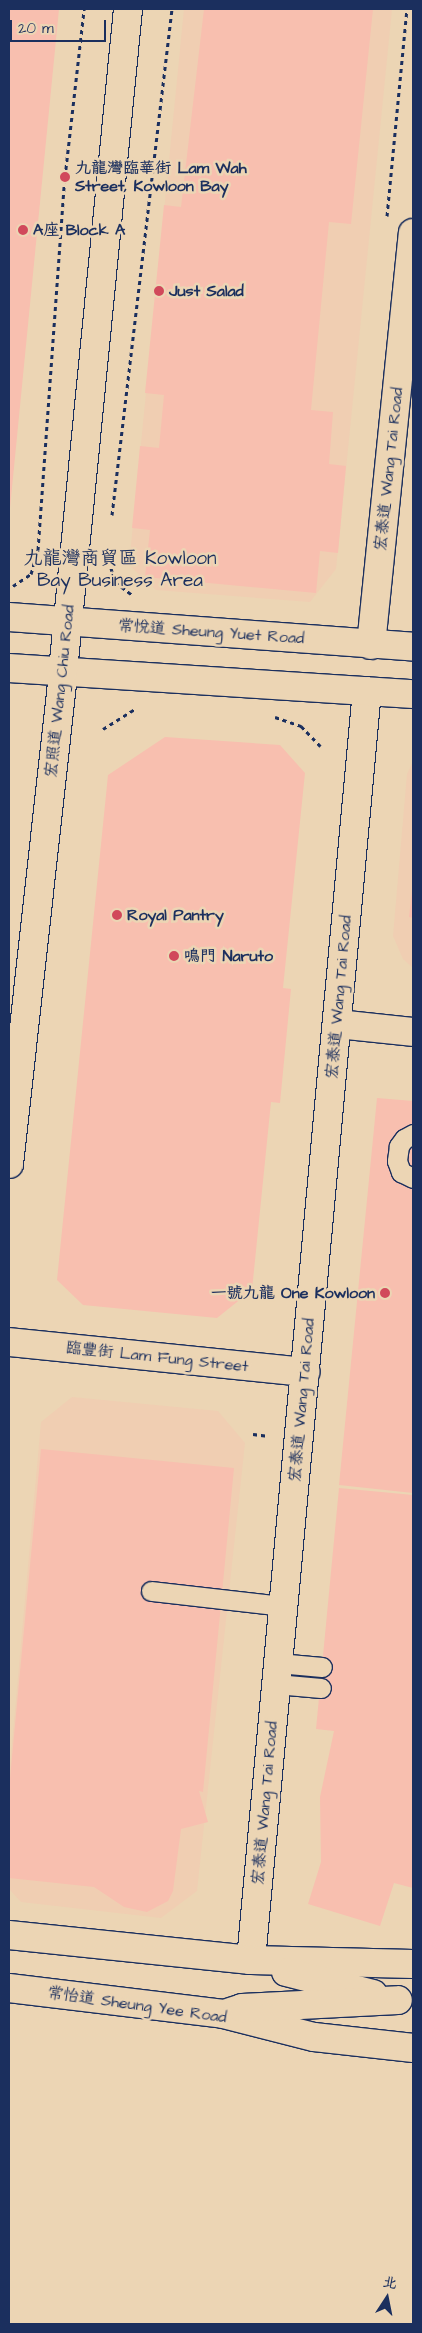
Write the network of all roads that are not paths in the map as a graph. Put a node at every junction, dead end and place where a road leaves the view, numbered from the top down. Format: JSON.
{"nodes":[{"id":1,"x":128,"y":9,"type":"edge"},
{"id":2,"x":413,"y":233,"type":"edge"},
{"id":3,"x":411,"y":277,"type":"edge"},
{"id":4,"x":9,"y":617,"type":"edge"},
{"id":5,"x":67,"y":621,"type":"junction"},
{"id":6,"x":371,"y":645,"type":"junction"},
{"id":7,"x":413,"y":647,"type":"edge"},
{"id":8,"x":9,"y":668,"type":"edge"},
{"id":9,"x":63,"y":671,"type":"junction"},
{"id":10,"x":367,"y":691,"type":"junction"},
{"id":11,"x":413,"y":694,"type":"edge"},
{"id":12,"x":337,"y":1024,"type":"junction"},
{"id":13,"x":413,"y":1032,"type":"edge"},
{"id":14,"x":413,"y":1134,"type":"edge"},
{"id":15,"x":9,"y":1164,"type":"edge"},
{"id":16,"x":413,"y":1178,"type":"edge"},
{"id":17,"x":9,"y":1342,"type":"edge"},
{"id":18,"x":305,"y":1372,"type":"junction"},
{"id":19,"x":151,"y":1591,"type":"dead end"},
{"id":20,"x":283,"y":1606,"type":"junction"},
{"id":21,"x":322,"y":1667,"type":"dead end"},
{"id":22,"x":277,"y":1673,"type":"junction"},
{"id":23,"x":321,"y":1688,"type":"dead end"},
{"id":24,"x":9,"y":1935,"type":"edge"},
{"id":25,"x":251,"y":1960,"type":"junction"},
{"id":26,"x":413,"y":1964,"type":"edge"},
{"id":27,"x":9,"y":1988,"type":"edge"},
{"id":28,"x":406,"y":2001,"type":"edge"},
{"id":29,"x":223,"y":2014,"type":"junction"},
{"id":30,"x":413,"y":2048,"type":"edge"}],
"edges":[{"from":1,"to":5,"type":"main road","name":"宏照道 Wang Chiu Road"},
{"from":2,"to":3,"type":"main road","name":"宏泰道 Wang Tai Road"},
{"from":3,"to":6,"type":"main road","name":"宏泰道 Wang Tai Road"},
{"from":4,"to":5,"type":"main road","name":"常悅道 Sheung Yuet Road"},
{"from":5,"to":6,"type":"main road","name":"常悅道 Sheung Yuet Road"},
{"from":5,"to":9,"type":"main road","name":"宏照道 Wang Chiu Road"},
{"from":6,"to":7,"type":"main road","name":"常悅道 Sheung Yuet Road"},
{"from":8,"to":9,"type":"main road"},
{"from":9,"to":10,"type":"main road"},
{"from":9,"to":15,"type":"main road","name":"宏照道 Wang Chiu Road"},
{"from":10,"to":11,"type":"main road"},
{"from":10,"to":12,"type":"main road","name":"宏泰道 Wang Tai Road"},
{"from":12,"to":13,"type":"main road"},
{"from":12,"to":18,"type":"main road","name":"宏泰道 Wang Tai Road"},
{"from":14,"to":16,"type":"lane"},
{"from":17,"to":18,"type":"main road","name":"臨豐街 Lam Fung Street"},
{"from":18,"to":20,"type":"main road","name":"宏泰道 Wang Tai Road"},
{"from":19,"to":20,"type":"lane"},
{"from":20,"to":22,"type":"main road","name":"宏泰道 Wang Tai Road"},
{"from":21,"to":22,"type":"lane"},
{"from":22,"to":23,"type":"lane"},
{"from":22,"to":25,"type":"main road","name":"宏泰道 Wang Tai Road"},
{"from":24,"to":25,"type":"main road"},
{"from":25,"to":26,"type":"main road"},
{"from":25,"to":28,"type":"main road"},
{"from":27,"to":29,"type":"main road","name":"常怡道 Sheung Yee Road"},
{"from":28,"to":29,"type":"main road"},
{"from":29,"to":30,"type":"main road","name":"常怡道 Sheung Yee Road"}]}
